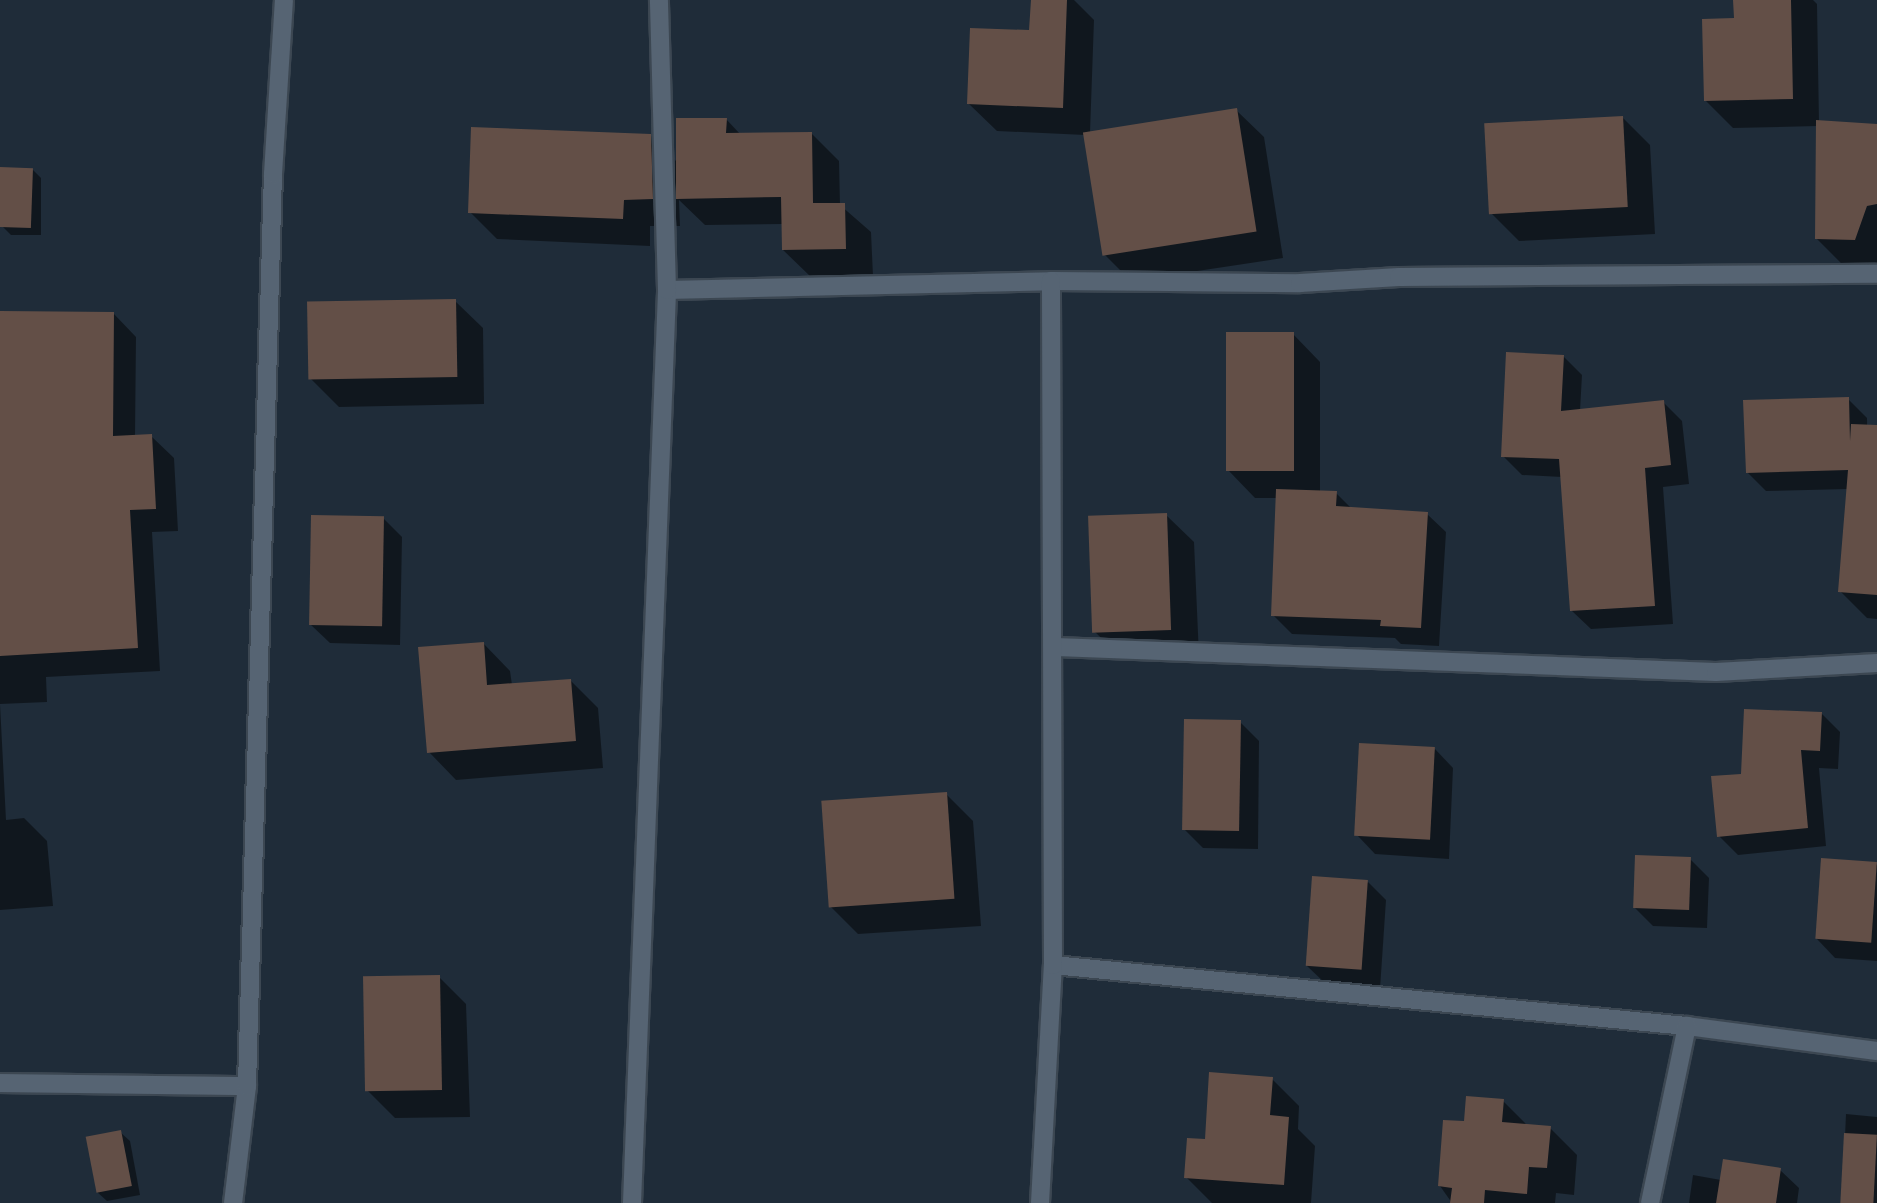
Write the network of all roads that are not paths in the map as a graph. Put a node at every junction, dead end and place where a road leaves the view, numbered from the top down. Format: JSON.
{"nodes":[{"id":1,"x":284,"y":0,"type":"edge"},
{"id":2,"x":659,"y":0,"type":"edge"},
{"id":3,"x":1877,"y":274,"type":"edge"},
{"id":4,"x":1051,"y":281,"type":"junction"},
{"id":5,"x":667,"y":290,"type":"junction"},
{"id":6,"x":1056,"y":646,"type":"junction"},
{"id":7,"x":1877,"y":663,"type":"edge"},
{"id":8,"x":1053,"y":965,"type":"junction"},
{"id":9,"x":1687,"y":1026,"type":"junction"},
{"id":10,"x":1877,"y":1051,"type":"edge"},
{"id":11,"x":0,"y":1083,"type":"edge"},
{"id":12,"x":247,"y":1086,"type":"junction"},
{"id":13,"x":233,"y":1203,"type":"edge"},
{"id":14,"x":632,"y":1203,"type":"edge"},
{"id":15,"x":1040,"y":1203,"type":"edge"},
{"id":16,"x":1650,"y":1203,"type":"edge"}],
"edges":[{"from":1,"to":12,"type":"street"},
{"from":2,"to":5,"type":"street"},
{"from":3,"to":4,"type":"street"},
{"from":4,"to":5,"type":"street"},
{"from":4,"to":6,"type":"street"},
{"from":5,"to":14,"type":"street"},
{"from":6,"to":7,"type":"street"},
{"from":6,"to":8,"type":"street"},
{"from":8,"to":9,"type":"street"},
{"from":8,"to":15,"type":"street"},
{"from":9,"to":10,"type":"street"},
{"from":9,"to":16,"type":"street"},
{"from":11,"to":12,"type":"street"},
{"from":12,"to":13,"type":"street"}]}
